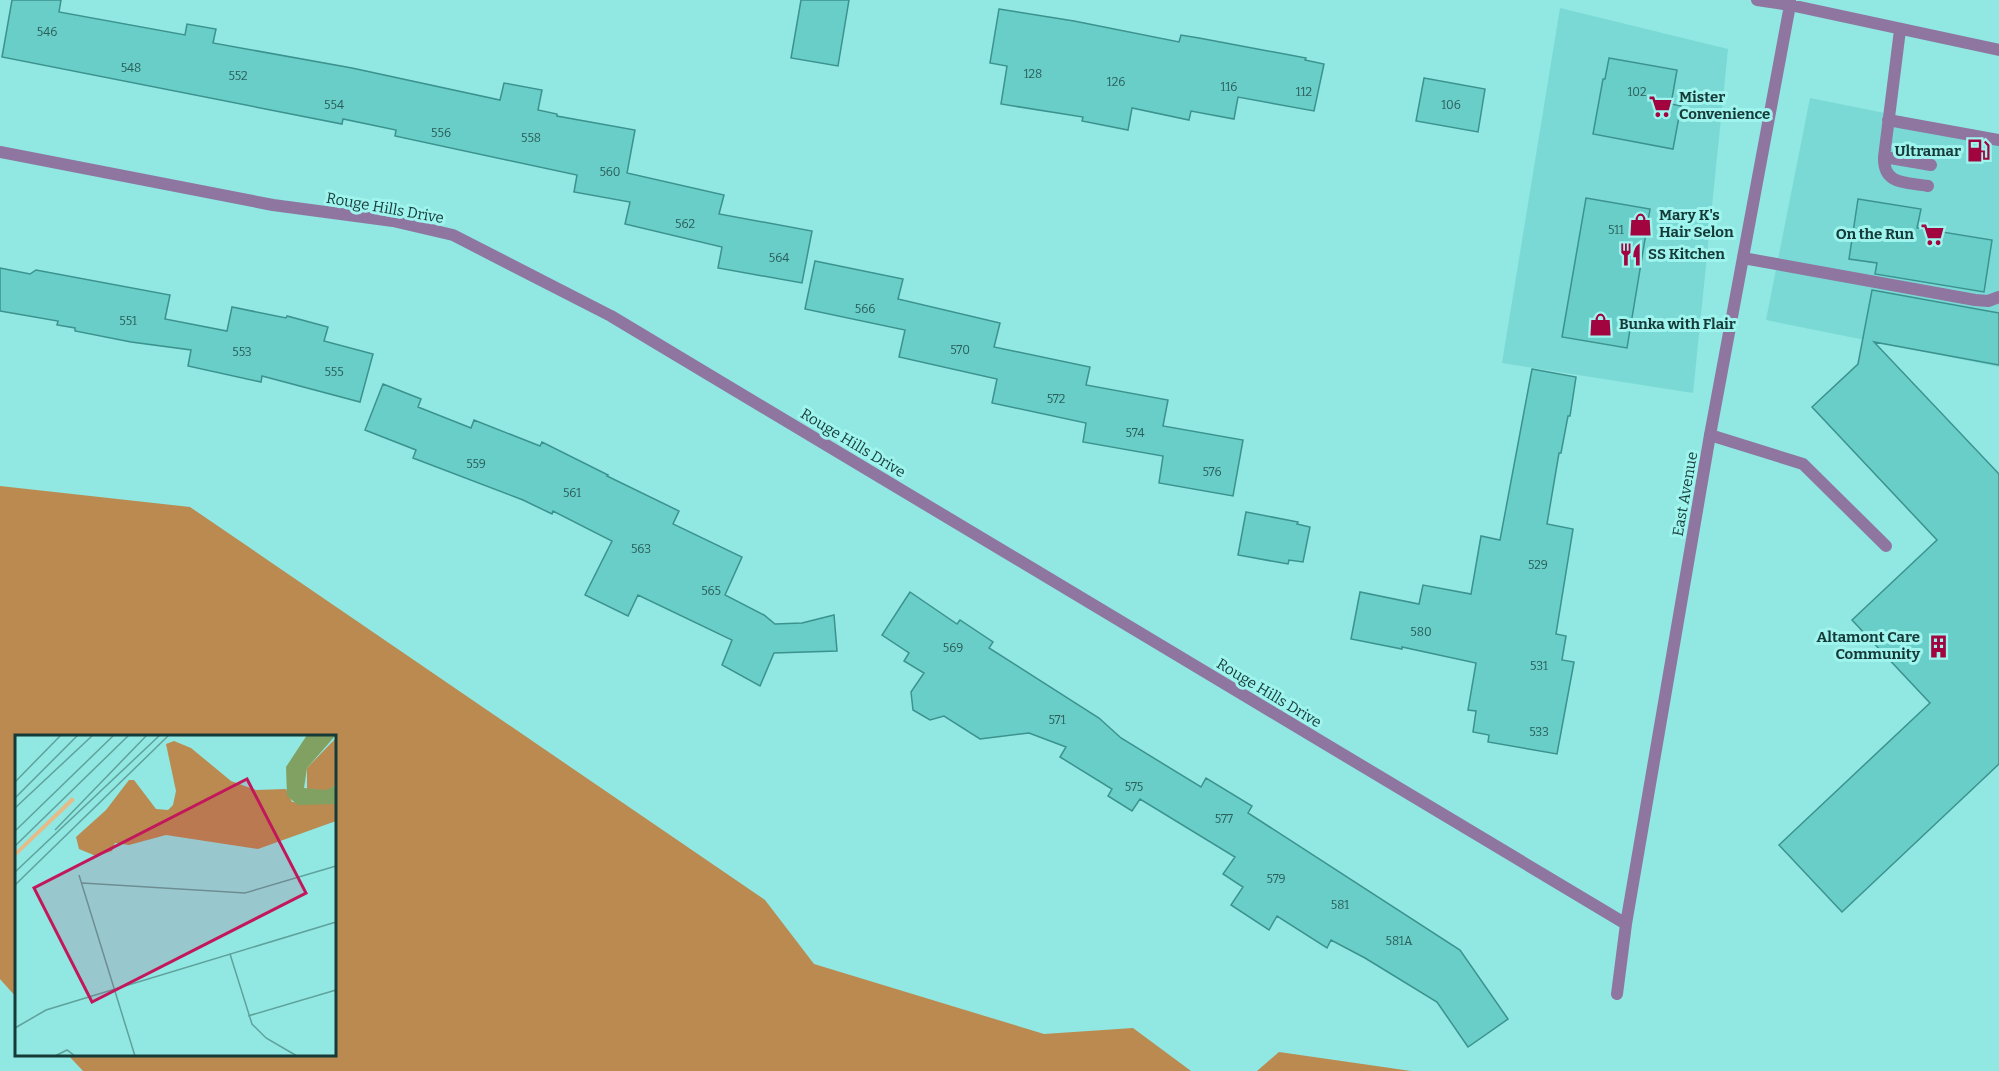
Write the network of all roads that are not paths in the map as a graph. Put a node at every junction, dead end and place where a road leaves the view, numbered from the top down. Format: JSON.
{"nodes":[{"id":1,"x":1757,"y":0,"type":"edge"},
{"id":2,"x":1790,"y":3,"type":"edge"},
{"id":3,"x":1900,"y":30,"type":"junction"},
{"id":4,"x":1999,"y":50,"type":"edge"},
{"id":5,"x":1888,"y":120,"type":"junction"},
{"id":6,"x":1999,"y":140,"type":"edge"},
{"id":7,"x":0,"y":152,"type":"edge"},
{"id":8,"x":1884,"y":157,"type":"junction"},
{"id":9,"x":1931,"y":165,"type":"dead end"},
{"id":10,"x":1928,"y":186,"type":"dead end"},
{"id":11,"x":1743,"y":258,"type":"junction"},
{"id":12,"x":1999,"y":297,"type":"edge"},
{"id":13,"x":1710,"y":435,"type":"junction"},
{"id":14,"x":1886,"y":546,"type":"dead end"},
{"id":15,"x":1626,"y":924,"type":"junction"},
{"id":16,"x":1617,"y":994,"type":"dead end"}],
"edges":[{"from":1,"to":2,"type":"street"},
{"from":2,"to":3,"type":"street"},
{"from":2,"to":11,"type":"street","name":"East Avenue"},
{"from":3,"to":4,"type":"street"},
{"from":3,"to":5,"type":"street"},
{"from":5,"to":6,"type":"street"},
{"from":5,"to":8,"type":"street"},
{"from":7,"to":15,"type":"street","name":"Rouge Hills Drive"},
{"from":8,"to":9,"type":"street"},
{"from":8,"to":10,"type":"street"},
{"from":11,"to":12,"type":"street"},
{"from":11,"to":13,"type":"street","name":"East Avenue"},
{"from":13,"to":14,"type":"street"},
{"from":13,"to":15,"type":"street","name":"East Avenue"},
{"from":15,"to":16,"type":"street","name":"East Avenue"}]}
